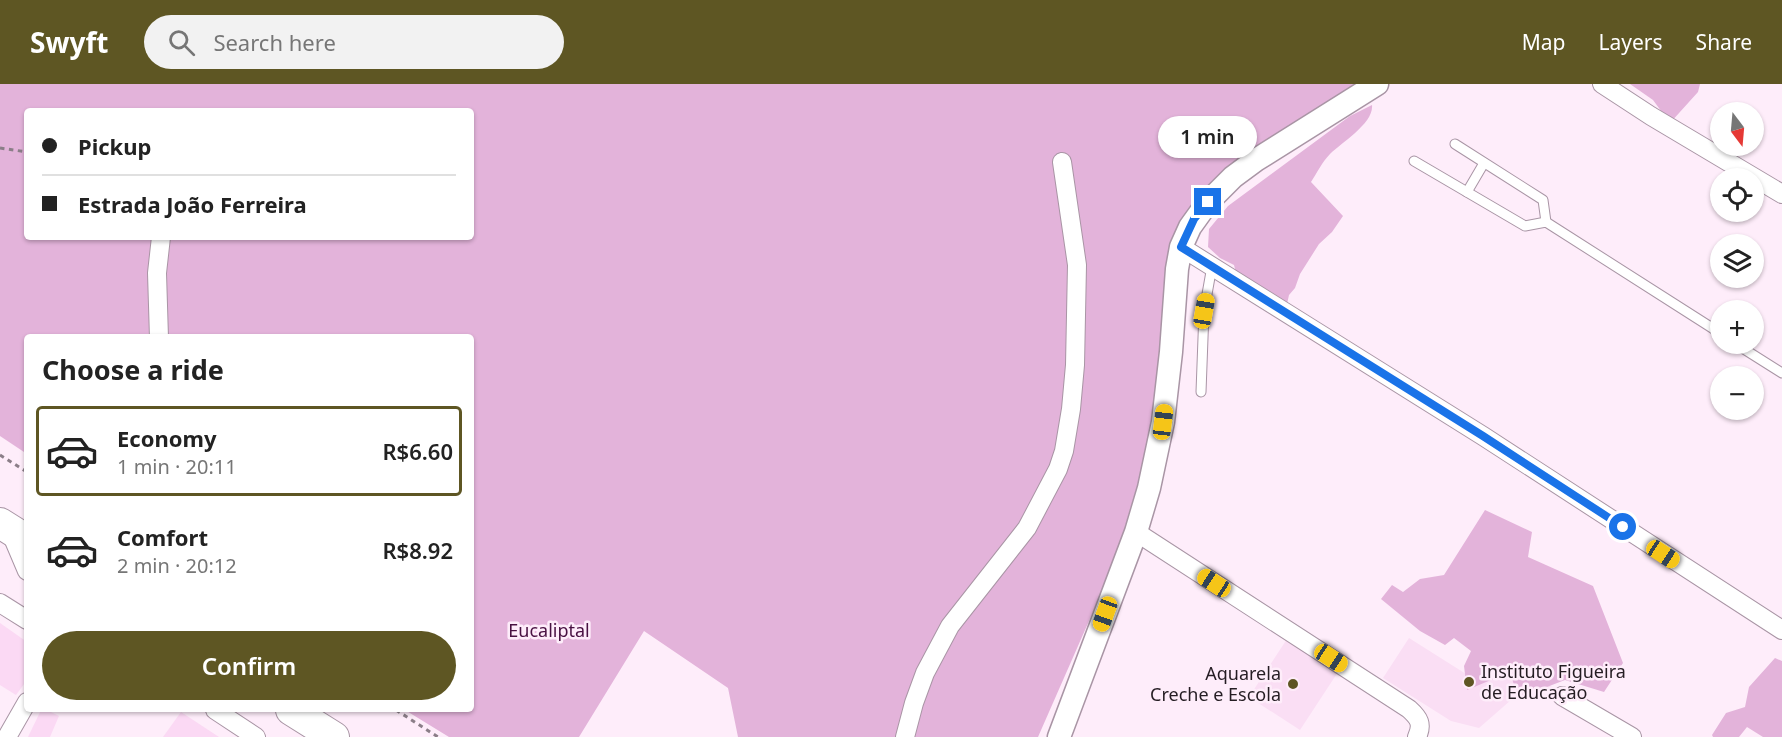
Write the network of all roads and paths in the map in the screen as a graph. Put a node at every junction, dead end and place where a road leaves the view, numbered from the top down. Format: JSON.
{"nodes":[{"id":1,"x":1377,"y":84,"type":"edge"},
{"id":2,"x":1602,"y":84,"type":"edge"},
{"id":3,"x":1455,"y":144,"type":"dead end"},
{"id":4,"x":0,"y":148,"type":"edge"},
{"id":5,"x":24,"y":152,"type":"edge"},
{"id":6,"x":1414,"y":161,"type":"dead end"},
{"id":7,"x":1062,"y":162,"type":"dead end"},
{"id":8,"x":1484,"y":163,"type":"junction"},
{"id":9,"x":1467,"y":192,"type":"junction"},
{"id":10,"x":1782,"y":194,"type":"edge"},
{"id":11,"x":1546,"y":222,"type":"junction"},
{"id":12,"x":161,"y":240,"type":"edge"},
{"id":13,"x":1181,"y":247,"type":"junction"},
{"id":14,"x":1212,"y":266,"type":"junction"},
{"id":15,"x":1710,"y":327,"type":"edge"},
{"id":16,"x":159,"y":334,"type":"edge"},
{"id":17,"x":1752,"y":354,"type":"edge"},
{"id":18,"x":1782,"y":373,"type":"edge"},
{"id":19,"x":1201,"y":392,"type":"dead end"},
{"id":20,"x":0,"y":455,"type":"edge"},
{"id":21,"x":24,"y":470,"type":"edge"},
{"id":22,"x":12,"y":531,"type":"edge"},
{"id":23,"x":1136,"y":532,"type":"junction"},
{"id":24,"x":24,"y":563,"type":"edge"},
{"id":25,"x":0,"y":603,"type":"edge"},
{"id":26,"x":24,"y":618,"type":"edge"},
{"id":27,"x":1782,"y":630,"type":"edge"},
{"id":28,"x":1562,"y":696,"type":"dead end"},
{"id":29,"x":24,"y":707,"type":"edge"},
{"id":30,"x":218,"y":712,"type":"edge"},
{"id":31,"x":294,"y":712,"type":"edge"},
{"id":32,"x":399,"y":712,"type":"edge"},
{"id":33,"x":0,"y":732,"type":"edge"},
{"id":34,"x":7,"y":737,"type":"edge"},
{"id":35,"x":256,"y":737,"type":"edge"},
{"id":36,"x":334,"y":737,"type":"edge"},
{"id":37,"x":438,"y":737,"type":"edge"},
{"id":38,"x":905,"y":737,"type":"edge"},
{"id":39,"x":1059,"y":737,"type":"edge"},
{"id":40,"x":1418,"y":737,"type":"edge"},
{"id":41,"x":1632,"y":737,"type":"edge"}],
"edges":[{"from":1,"to":13,"type":"street"},
{"from":2,"to":10,"type":"street"},
{"from":3,"to":8,"type":"lane"},
{"from":4,"to":5,"type":"path"},
{"from":6,"to":9,"type":"lane"},
{"from":7,"to":38,"type":"street"},
{"from":8,"to":9,"type":"lane"},
{"from":8,"to":11,"type":"lane"},
{"from":9,"to":11,"type":"lane"},
{"from":11,"to":15,"type":"lane"},
{"from":12,"to":16,"type":"street"},
{"from":13,"to":14,"type":"street"},
{"from":13,"to":23,"type":"street"},
{"from":14,"to":19,"type":"lane"},
{"from":14,"to":27,"type":"street"},
{"from":17,"to":18,"type":"lane"},
{"from":20,"to":21,"type":"path"},
{"from":22,"to":24,"type":"street"},
{"from":23,"to":39,"type":"street"},
{"from":23,"to":40,"type":"street"},
{"from":25,"to":26,"type":"street"},
{"from":28,"to":41,"type":"street"},
{"from":29,"to":34,"type":"street"},
{"from":30,"to":35,"type":"street"},
{"from":31,"to":36,"type":"highway"},
{"from":32,"to":37,"type":"path"},
{"from":33,"to":34,"type":"street"}]}
